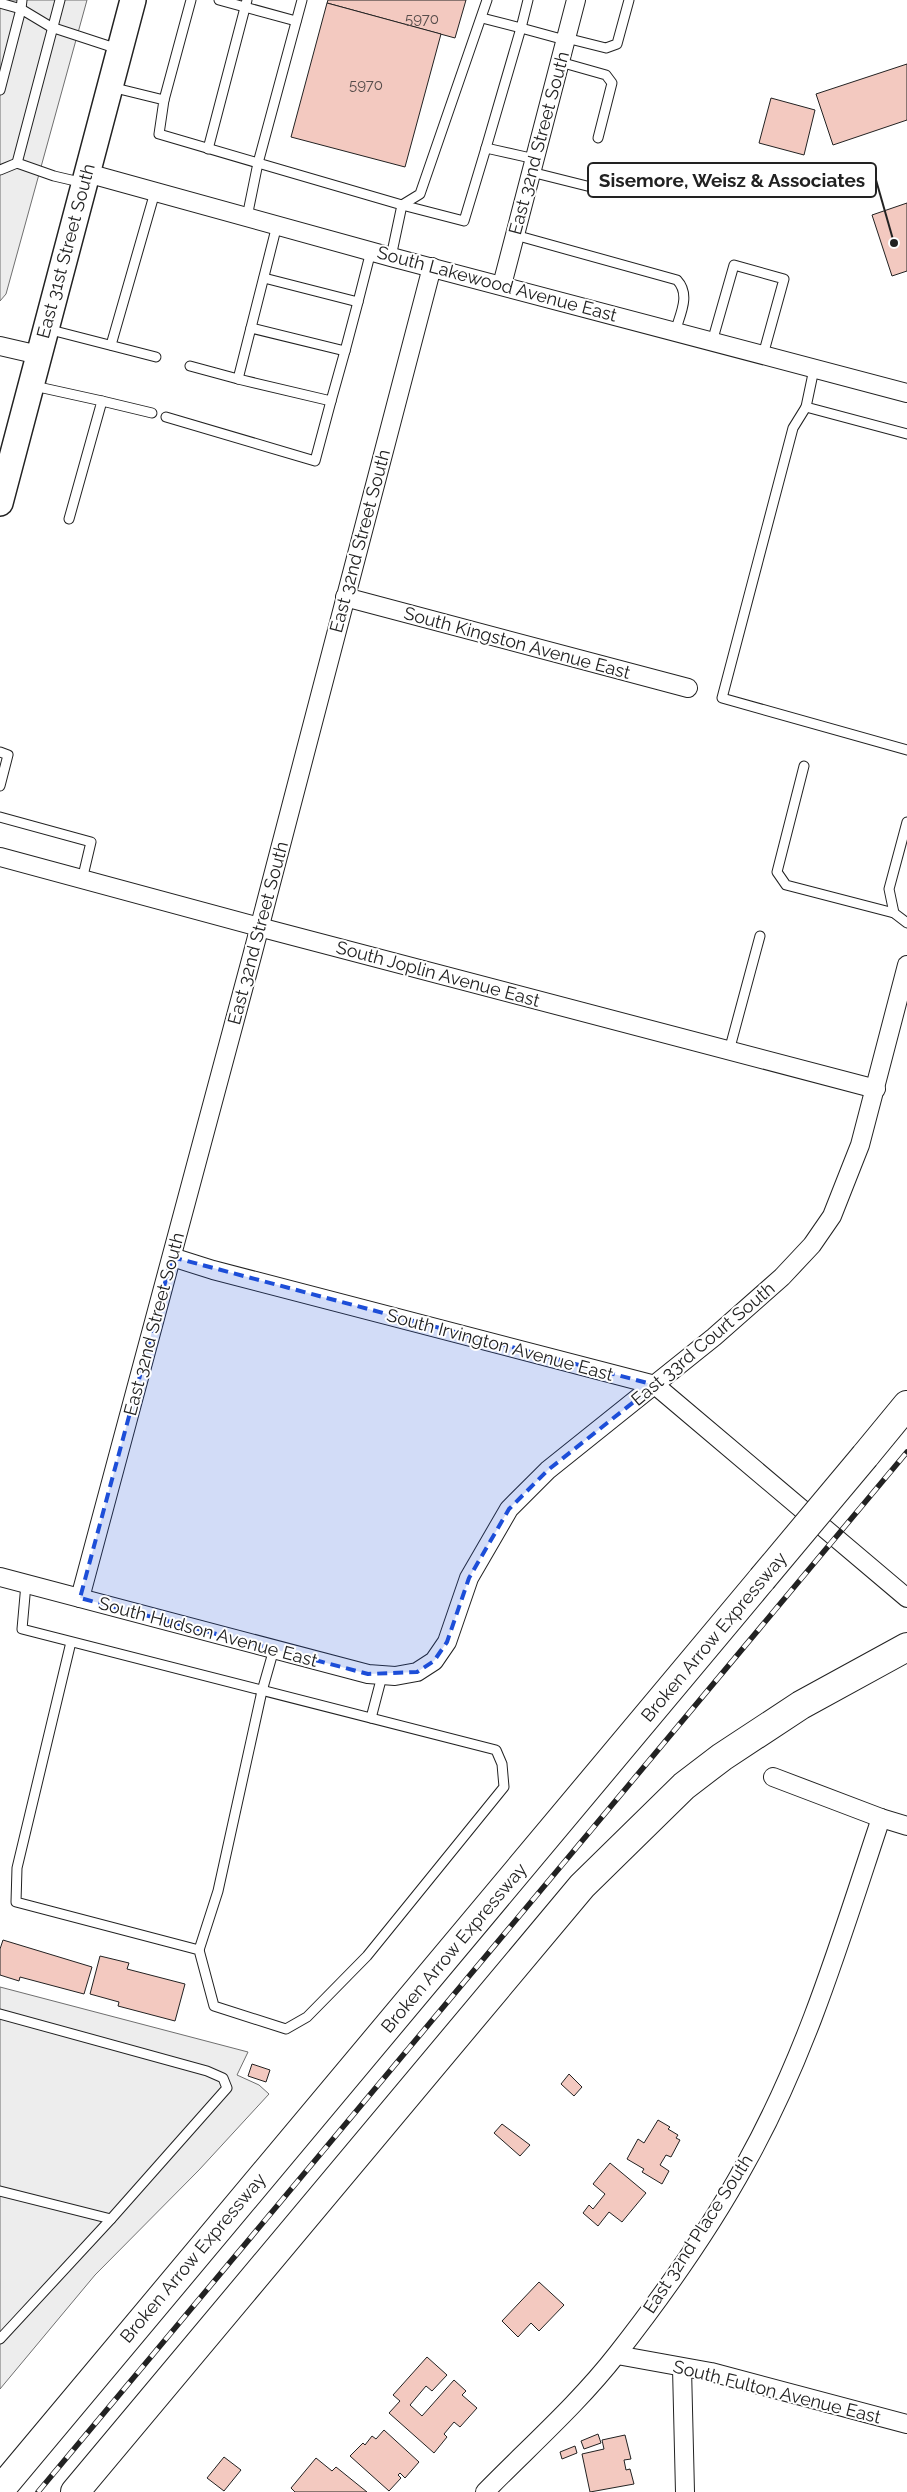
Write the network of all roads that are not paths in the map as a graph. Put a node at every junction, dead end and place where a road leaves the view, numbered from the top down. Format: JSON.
{"nodes":[{"id":1,"x":60,"y":0,"type":"edge"},
{"id":2,"x":132,"y":0,"type":"edge"},
{"id":3,"x":191,"y":0,"type":"edge"},
{"id":4,"x":218,"y":0,"type":"edge"},
{"id":5,"x":302,"y":0,"type":"edge"},
{"id":6,"x":487,"y":0,"type":"edge"},
{"id":7,"x":528,"y":0,"type":"edge"},
{"id":8,"x":576,"y":0,"type":"edge"},
{"id":9,"x":629,"y":0,"type":"edge"},
{"id":10,"x":0,"y":3,"type":"edge"},
{"id":11,"x":21,"y":4,"type":"edge"},
{"id":12,"x":246,"y":4,"type":"edge"},
{"id":13,"x":482,"y":18,"type":"junction"},
{"id":14,"x":296,"y":21,"type":"junction"},
{"id":15,"x":51,"y":27,"type":"junction"},
{"id":16,"x":521,"y":28,"type":"junction"},
{"id":17,"x":566,"y":39,"type":"junction"},
{"id":18,"x":119,"y":50,"type":"junction"},
{"id":19,"x":560,"y":62,"type":"junction"},
{"id":20,"x":110,"y":87,"type":"junction"},
{"id":21,"x":0,"y":90,"type":"edge"},
{"id":22,"x":164,"y":100,"type":"junction"},
{"id":23,"x":598,"y":138,"type":"dead end"},
{"id":24,"x":208,"y":148,"type":"junction"},
{"id":25,"x":486,"y":148,"type":"junction"},
{"id":26,"x":17,"y":163,"type":"junction"},
{"id":27,"x":258,"y":163,"type":"junction"},
{"id":28,"x":533,"y":165,"type":"junction"},
{"id":29,"x":0,"y":170,"type":"edge"},
{"id":30,"x":86,"y":178,"type":"junction"},
{"id":31,"x":595,"y":188,"type":"dead end"},
{"id":32,"x":155,"y":192,"type":"junction"},
{"id":33,"x":402,"y":205,"type":"junction"},
{"id":34,"x":247,"y":217,"type":"junction"},
{"id":35,"x":277,"y":226,"type":"junction"},
{"id":36,"x":515,"y":235,"type":"junction"},
{"id":37,"x":371,"y":251,"type":"junction"},
{"id":38,"x":391,"y":257,"type":"junction"},
{"id":39,"x":432,"y":267,"type":"junction"},
{"id":40,"x":264,"y":278,"type":"junction"},
{"id":41,"x":502,"y":285,"type":"junction"},
{"id":42,"x":358,"y":302,"type":"junction"},
{"id":43,"x":46,"y":328,"type":"junction"},
{"id":44,"x":251,"y":328,"type":"junction"},
{"id":45,"x":675,"y":332,"type":"junction"},
{"id":46,"x":712,"y":342,"type":"junction"},
{"id":47,"x":112,"y":345,"type":"junction"},
{"id":48,"x":0,"y":346,"type":"edge"},
{"id":49,"x":345,"y":352,"type":"junction"},
{"id":50,"x":39,"y":356,"type":"junction"},
{"id":51,"x":763,"y":356,"type":"junction"},
{"id":52,"x":156,"y":357,"type":"dead end"},
{"id":53,"x":190,"y":366,"type":"dead end"},
{"id":54,"x":814,"y":369,"type":"junction"},
{"id":55,"x":238,"y":379,"type":"junction"},
{"id":56,"x":31,"y":385,"type":"junction"},
{"id":57,"x":907,"y":393,"type":"edge"},
{"id":58,"x":102,"y":401,"type":"junction"},
{"id":59,"x":331,"y":401,"type":"junction"},
{"id":60,"x":806,"y":407,"type":"junction"},
{"id":61,"x":152,"y":413,"type":"dead end"},
{"id":62,"x":166,"y":417,"type":"dead end"},
{"id":63,"x":907,"y":434,"type":"edge"},
{"id":64,"x":0,"y":503,"type":"edge"},
{"id":65,"x":69,"y":519,"type":"dead end"},
{"id":66,"x":346,"y":597,"type":"junction"},
{"id":67,"x":688,"y":688,"type":"dead end"},
{"id":68,"x":907,"y":750,"type":"edge"},
{"id":69,"x":0,"y":752,"type":"edge"},
{"id":70,"x":804,"y":766,"type":"dead end"},
{"id":71,"x":0,"y":786,"type":"edge"},
{"id":72,"x":0,"y":817,"type":"edge"},
{"id":73,"x":907,"y":822,"type":"edge"},
{"id":74,"x":1,"y":859,"type":"edge"},
{"id":75,"x":82,"y":880,"type":"junction"},
{"id":76,"x":894,"y":913,"type":"junction"},
{"id":77,"x":907,"y":923,"type":"edge"},
{"id":78,"x":259,"y":928,"type":"junction"},
{"id":79,"x":760,"y":936,"type":"dead end"},
{"id":80,"x":907,"y":965,"type":"edge"},
{"id":81,"x":730,"y":1051,"type":"junction"},
{"id":82,"x":876,"y":1089,"type":"junction"},
{"id":83,"x":172,"y":1257,"type":"junction"},
{"id":84,"x":655,"y":1385,"type":"junction"},
{"id":85,"x":907,"y":1405,"type":"edge"},
{"id":86,"x":0,"y":1577,"type":"edge"},
{"id":87,"x":26,"y":1584,"type":"junction"},
{"id":88,"x":80,"y":1598,"type":"junction"},
{"id":89,"x":907,"y":1598,"type":"edge"},
{"id":90,"x":72,"y":1642,"type":"junction"},
{"id":91,"x":907,"y":1647,"type":"edge"},
{"id":92,"x":274,"y":1649,"type":"junction"},
{"id":93,"x":417,"y":1672,"type":"joint"},
{"id":94,"x":382,"y":1676,"type":"junction"},
{"id":95,"x":262,"y":1690,"type":"junction"},
{"id":96,"x":371,"y":1718,"type":"junction"},
{"id":97,"x":773,"y":1777,"type":"dead end"},
{"id":98,"x":881,"y":1818,"type":"junction"},
{"id":99,"x":907,"y":1826,"type":"edge"},
{"id":100,"x":199,"y":1950,"type":"junction"},
{"id":101,"x":0,"y":2014,"type":"edge"},
{"id":102,"x":0,"y":2191,"type":"edge"},
{"id":103,"x":111,"y":2219,"type":"junction"},
{"id":104,"x":0,"y":2339,"type":"edge"},
{"id":105,"x":616,"y":2355,"type":"junction"},
{"id":106,"x":682,"y":2368,"type":"junction"},
{"id":107,"x":907,"y":2424,"type":"edge"},
{"id":108,"x":0,"y":2490,"type":"edge"},
{"id":109,"x":75,"y":2492,"type":"edge"},
{"id":110,"x":485,"y":2492,"type":"edge"},
{"id":111,"x":685,"y":2492,"type":"edge"}],
"edges":[{"from":1,"to":15,"type":"lane"},
{"from":2,"to":18,"type":"main road","name":"East 31st Street South"},
{"from":3,"to":22,"type":"lane"},
{"from":4,"to":12,"type":"lane"},
{"from":5,"to":14,"type":"lane"},
{"from":6,"to":13,"type":"lane"},
{"from":7,"to":16,"type":"lane"},
{"from":8,"to":17,"type":"street","name":"East 32nd Street South"},
{"from":9,"to":17,"type":"lane"},
{"from":10,"to":11,"type":"lane"},
{"from":11,"to":15,"type":"lane"},
{"from":11,"to":21,"type":"lane"},
{"from":12,"to":14,"type":"lane"},
{"from":12,"to":24,"type":"lane"},
{"from":13,"to":16,"type":"lane"},
{"from":13,"to":33,"type":"lane"},
{"from":14,"to":27,"type":"lane"},
{"from":15,"to":18,"type":"lane"},
{"from":15,"to":26,"type":"lane"},
{"from":16,"to":17,"type":"lane"},
{"from":16,"to":25,"type":"lane"},
{"from":17,"to":19,"type":"street","name":"East 32nd Street South"},
{"from":18,"to":20,"type":"main road","name":"East 31st Street South"},
{"from":19,"to":23,"type":"lane"},
{"from":19,"to":28,"type":"street","name":"East 32nd Street South"},
{"from":20,"to":22,"type":"lane"},
{"from":20,"to":30,"type":"main road","name":"East 31st Street South"},
{"from":22,"to":24,"type":"lane"},
{"from":24,"to":27,"type":"lane"},
{"from":25,"to":28,"type":"lane"},
{"from":25,"to":33,"type":"lane"},
{"from":26,"to":29,"type":"lane"},
{"from":26,"to":30,"type":"lane"},
{"from":27,"to":33,"type":"lane"},
{"from":27,"to":34,"type":"lane"},
{"from":28,"to":31,"type":"lane"},
{"from":28,"to":36,"type":"street","name":"East 32nd Street South"},
{"from":30,"to":32,"type":"street","name":"South Lakewood Avenue East"},
{"from":30,"to":43,"type":"main road","name":"East 31st Street South"},
{"from":32,"to":34,"type":"street","name":"South Lakewood Avenue East"},
{"from":32,"to":47,"type":"lane"},
{"from":33,"to":38,"type":"lane"},
{"from":34,"to":35,"type":"street","name":"South Lakewood Avenue East"},
{"from":35,"to":37,"type":"street","name":"South Lakewood Avenue East"},
{"from":35,"to":40,"type":"lane"},
{"from":36,"to":41,"type":"street","name":"East 32nd Street South"},
{"from":36,"to":45,"type":"lane"},
{"from":37,"to":38,"type":"street","name":"South Lakewood Avenue East"},
{"from":37,"to":42,"type":"lane"},
{"from":38,"to":39,"type":"street","name":"South Lakewood Avenue East"},
{"from":39,"to":41,"type":"street","name":"South Lakewood Avenue East"},
{"from":39,"to":66,"type":"street","name":"East 32nd Street South"},
{"from":40,"to":42,"type":"lane"},
{"from":40,"to":44,"type":"lane"},
{"from":41,"to":45,"type":"street","name":"South Lakewood Avenue East"},
{"from":42,"to":49,"type":"lane"},
{"from":43,"to":47,"type":"lane"},
{"from":43,"to":50,"type":"main road","name":"East 31st Street South"},
{"from":44,"to":49,"type":"lane"},
{"from":44,"to":55,"type":"lane"},
{"from":45,"to":46,"type":"street","name":"South Lakewood Avenue East"},
{"from":46,"to":51,"type":"street","name":"South Lakewood Avenue East"},
{"from":46,"to":51,"type":"lane"},
{"from":47,"to":52,"type":"lane"},
{"from":48,"to":50,"type":"street"},
{"from":49,"to":59,"type":"lane"},
{"from":50,"to":56,"type":"main road","name":"East 31st Street South"},
{"from":51,"to":54,"type":"street","name":"South Lakewood Avenue East"},
{"from":53,"to":55,"type":"lane"},
{"from":54,"to":57,"type":"street","name":"South Lakewood Avenue East"},
{"from":54,"to":60,"type":"lane"},
{"from":55,"to":59,"type":"lane"},
{"from":56,"to":58,"type":"lane"},
{"from":56,"to":64,"type":"main road","name":"East 31st Street South"},
{"from":58,"to":61,"type":"lane"},
{"from":58,"to":65,"type":"lane"},
{"from":59,"to":62,"type":"lane"},
{"from":60,"to":63,"type":"lane"},
{"from":60,"to":68,"type":"lane"},
{"from":66,"to":67,"type":"street","name":"South Kingston Avenue East"},
{"from":66,"to":78,"type":"street","name":"East 32nd Street South"},
{"from":69,"to":71,"type":"lane"},
{"from":70,"to":76,"type":"lane"},
{"from":72,"to":75,"type":"lane"},
{"from":73,"to":76,"type":"lane"},
{"from":74,"to":75,"type":"street","name":"South Joplin Avenue East"},
{"from":75,"to":78,"type":"street","name":"South Joplin Avenue East"},
{"from":76,"to":77,"type":"lane"},
{"from":78,"to":81,"type":"street","name":"South Joplin Avenue East"},
{"from":78,"to":83,"type":"street","name":"East 32nd Street South"},
{"from":79,"to":81,"type":"lane"},
{"from":80,"to":82,"type":"street","name":"East 33rd Court South"},
{"from":81,"to":82,"type":"street","name":"South Joplin Avenue East"},
{"from":82,"to":84,"type":"street","name":"East 33rd Court South"},
{"from":83,"to":84,"type":"street","name":"South Irvington Avenue East"},
{"from":83,"to":88,"type":"street","name":"East 32nd Street South"},
{"from":84,"to":89,"type":"street","name":"South Irvington Avenue East"},
{"from":84,"to":93,"type":"street","name":"East 33rd Court South"},
{"from":85,"to":108,"type":"highway","name":"Broken Arrow Expressway","bridge":true},
{"from":86,"to":87,"type":"street","name":"South Hudson Avenue East"},
{"from":87,"to":88,"type":"street","name":"South Hudson Avenue East"},
{"from":87,"to":90,"type":"lane"},
{"from":88,"to":92,"type":"street","name":"South Hudson Avenue East"},
{"from":90,"to":95,"type":"lane"},
{"from":90,"to":100,"type":"lane"},
{"from":91,"to":109,"type":"highway"},
{"from":92,"to":94,"type":"street","name":"South Hudson Avenue East"},
{"from":92,"to":95,"type":"lane"},
{"from":93,"to":94,"type":"street","name":"South Hudson Avenue East"},
{"from":94,"to":96,"type":"lane"},
{"from":95,"to":96,"type":"lane"},
{"from":95,"to":100,"type":"lane"},
{"from":96,"to":100,"type":"lane"},
{"from":97,"to":98,"type":"street"},
{"from":98,"to":99,"type":"street"},
{"from":98,"to":105,"type":"street","name":"East 32nd Place South"},
{"from":101,"to":103,"type":"lane"},
{"from":102,"to":103,"type":"lane"},
{"from":103,"to":104,"type":"lane"},
{"from":105,"to":106,"type":"street","name":"South Fulton Avenue East"},
{"from":105,"to":110,"type":"street","name":"East 32nd Place South"},
{"from":106,"to":107,"type":"street","name":"South Fulton Avenue East"},
{"from":106,"to":111,"type":"street"}]}
